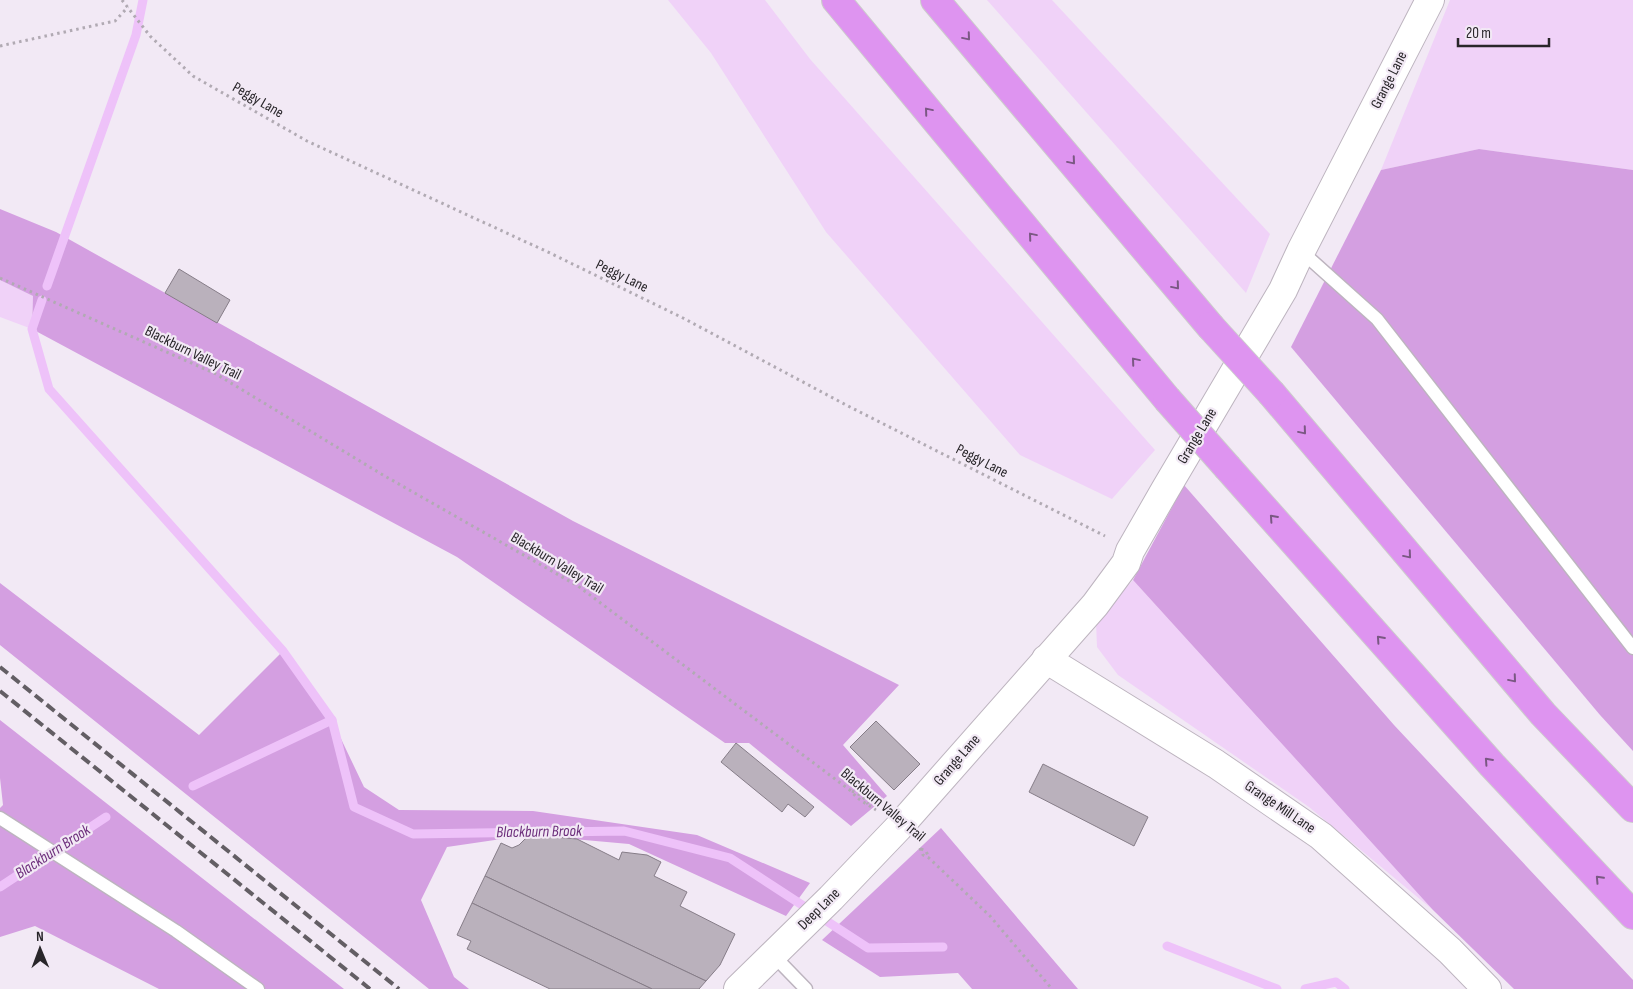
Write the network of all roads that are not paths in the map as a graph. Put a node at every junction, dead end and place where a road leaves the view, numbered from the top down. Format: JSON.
{"nodes":[{"id":1,"x":836,"y":0,"type":"edge"},
{"id":2,"x":935,"y":0,"type":"edge"},
{"id":3,"x":1430,"y":0,"type":"edge"},
{"id":4,"x":1301,"y":251,"type":"junction"},
{"id":5,"x":1633,"y":648,"type":"edge"},
{"id":6,"x":1046,"y":659,"type":"junction"},
{"id":7,"x":1633,"y":808,"type":"edge"},
{"id":8,"x":0,"y":818,"type":"edge"},
{"id":9,"x":898,"y":828,"type":"joint"},
{"id":10,"x":1633,"y":915,"type":"edge"},
{"id":11,"x":773,"y":955,"type":"junction"},
{"id":12,"x":258,"y":989,"type":"edge"},
{"id":13,"x":738,"y":989,"type":"edge"},
{"id":14,"x":806,"y":989,"type":"edge"},
{"id":15,"x":1488,"y":989,"type":"edge"}],
"edges":[{"from":10,"to":1,"type":"highway","one_way":true,"bridge":true},
{"from":2,"to":7,"type":"highway","one_way":true,"bridge":true},
{"from":3,"to":4,"type":"street","name":"Grange Lane"},
{"from":4,"to":5,"type":"lane"},
{"from":4,"to":6,"type":"street","name":"Grange Lane"},
{"from":6,"to":9,"type":"street","name":"Grange Lane"},
{"from":6,"to":15,"type":"street","name":"Grange Mill Lane"},
{"from":8,"to":12,"type":"lane"},
{"from":9,"to":11,"type":"street","name":"Deep Lane"},
{"from":11,"to":13,"type":"street","name":"Deep Lane"},
{"from":11,"to":14,"type":"lane"}]}
